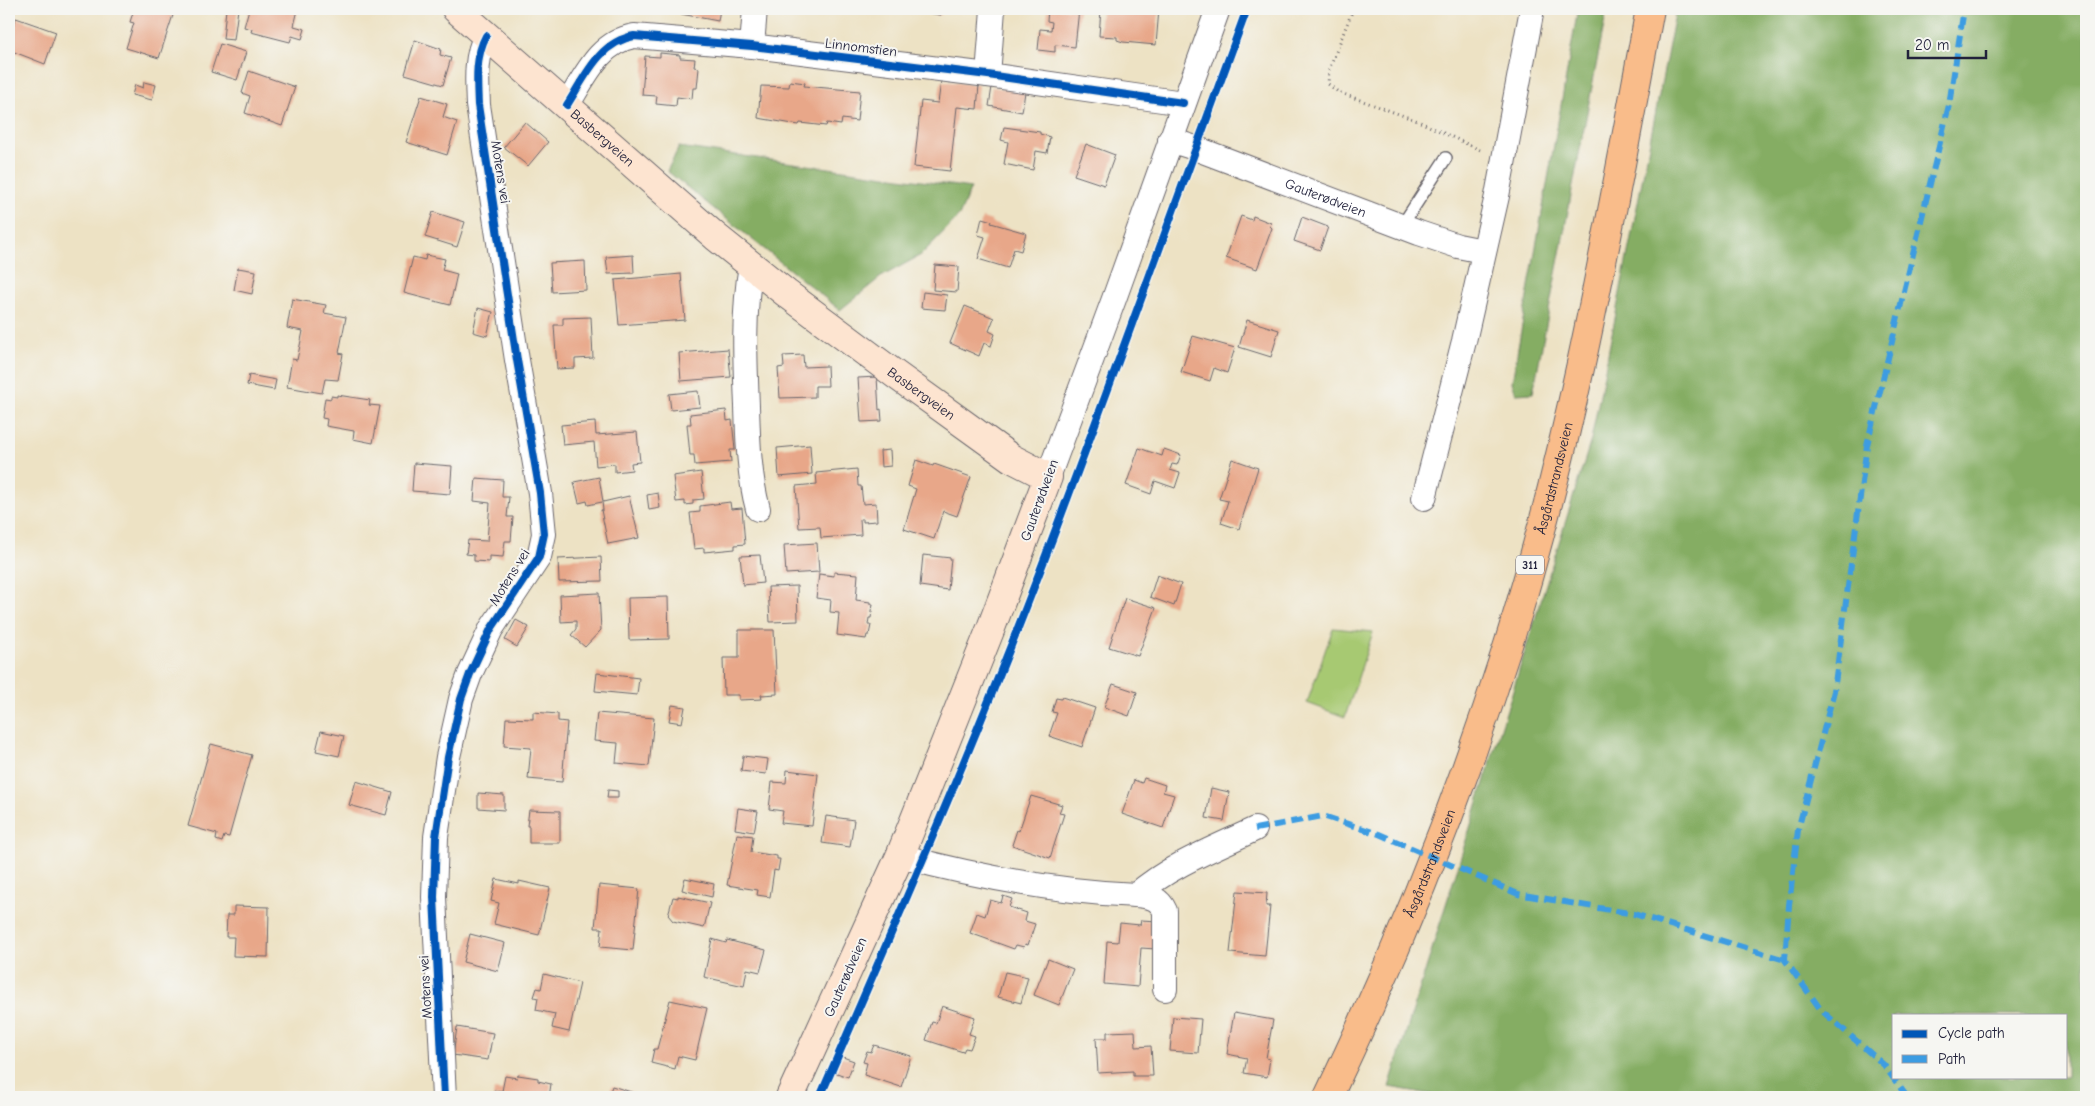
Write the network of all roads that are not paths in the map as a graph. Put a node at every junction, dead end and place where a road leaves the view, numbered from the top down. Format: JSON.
{"nodes":[{"id":1,"x":456,"y":9,"type":"edge"},
{"id":2,"x":755,"y":9,"type":"edge"},
{"id":3,"x":993,"y":9,"type":"edge"},
{"id":4,"x":1218,"y":9,"type":"edge"},
{"id":5,"x":1532,"y":9,"type":"edge"},
{"id":6,"x":1650,"y":9,"type":"edge"},
{"id":7,"x":486,"y":36,"type":"junction"},
{"id":8,"x":752,"y":46,"type":"junction"},
{"id":9,"x":988,"y":75,"type":"junction"},
{"id":10,"x":1183,"y":103,"type":"junction"},
{"id":11,"x":567,"y":105,"type":"junction"},
{"id":12,"x":1170,"y":140,"type":"junction"},
{"id":13,"x":1446,"y":158,"type":"dead end"},
{"id":14,"x":1401,"y":227,"type":"junction"},
{"id":15,"x":1483,"y":251,"type":"junction"},
{"id":16,"x":751,"y":265,"type":"junction"},
{"id":17,"x":1048,"y":478,"type":"junction"},
{"id":18,"x":1424,"y":498,"type":"dead end"},
{"id":19,"x":758,"y":509,"type":"dead end"},
{"id":20,"x":1255,"y":829,"type":"dead end"},
{"id":21,"x":900,"y":856,"type":"junction"},
{"id":22,"x":1136,"y":895,"type":"junction"},
{"id":23,"x":1165,"y":988,"type":"dead end"},
{"id":24,"x":444,"y":1097,"type":"edge"},
{"id":25,"x":790,"y":1097,"type":"edge"},
{"id":26,"x":1328,"y":1097,"type":"edge"}],
"edges":[{"from":1,"to":7,"type":"main road","name":"Basbergveien"},
{"from":2,"to":8,"type":"street"},
{"from":3,"to":9,"type":"street"},
{"from":4,"to":10,"type":"street","name":"Gauterødveien"},
{"from":5,"to":15,"type":"street"},
{"from":6,"to":26,"type":"main road","name":"Åsgårdstrandsveien","number":"311"},
{"from":7,"to":11,"type":"main road","name":"Basbergveien"},
{"from":7,"to":24,"type":"street","name":"Motens vei"},
{"from":8,"to":9,"type":"street","name":"Linnomstien"},
{"from":8,"to":11,"type":"street","name":"Linnomstien"},
{"from":9,"to":10,"type":"street","name":"Linnomstien"},
{"from":10,"to":12,"type":"street","name":"Gauterødveien"},
{"from":11,"to":16,"type":"main road","name":"Basbergveien"},
{"from":12,"to":14,"type":"street","name":"Gauterødveien"},
{"from":12,"to":17,"type":"street","name":"Gauterødveien"},
{"from":13,"to":14,"type":"lane"},
{"from":14,"to":15,"type":"street","name":"Gauterødveien"},
{"from":15,"to":18,"type":"street"},
{"from":16,"to":17,"type":"main road","name":"Basbergveien"},
{"from":16,"to":19,"type":"street"},
{"from":17,"to":21,"type":"main road","name":"Gauterødveien"},
{"from":20,"to":22,"type":"street"},
{"from":21,"to":22,"type":"street"},
{"from":21,"to":25,"type":"main road","name":"Gauterødveien"},
{"from":22,"to":23,"type":"street"}]}
